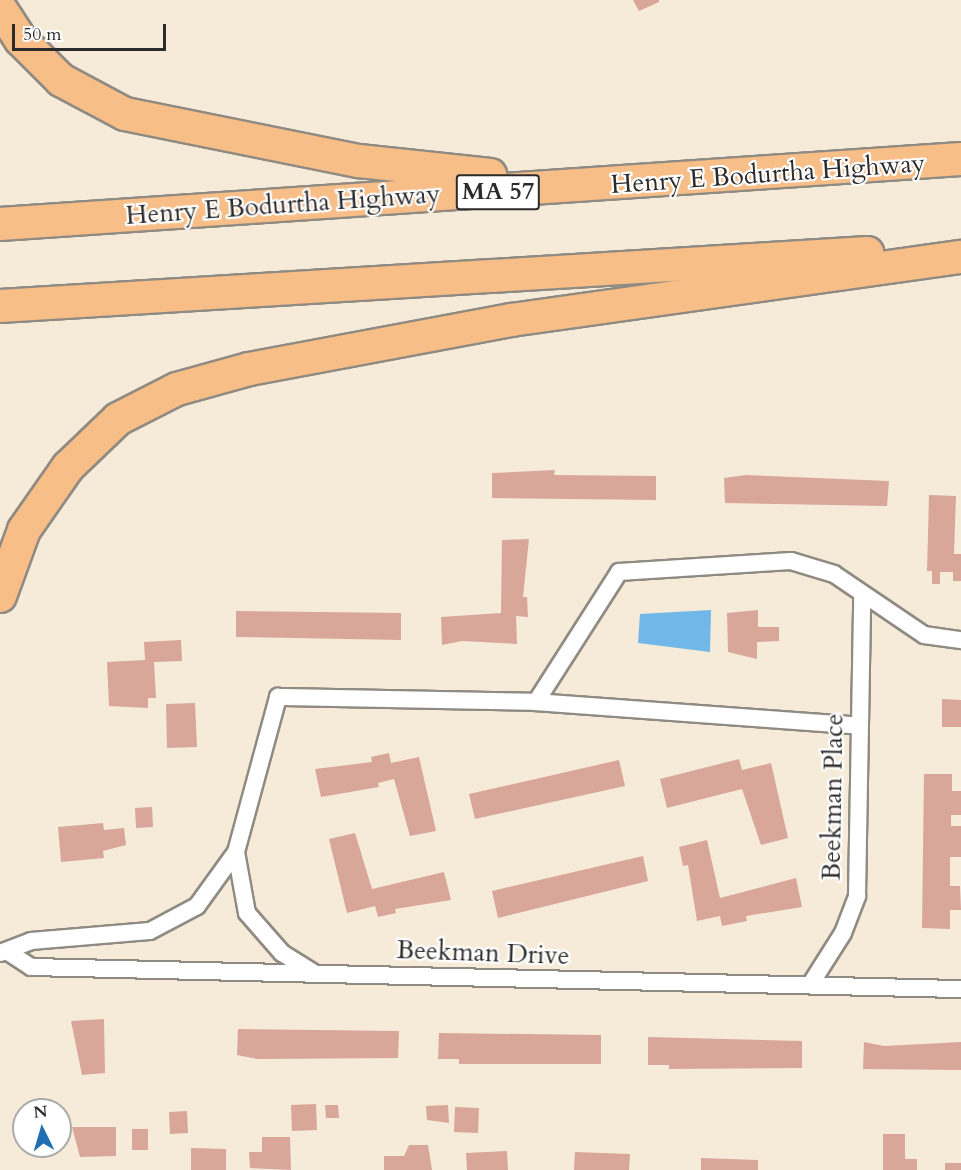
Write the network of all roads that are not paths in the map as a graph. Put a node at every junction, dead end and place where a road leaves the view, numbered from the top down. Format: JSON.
{"nodes":[{"id":1,"x":0,"y":8,"type":"edge"},
{"id":2,"x":961,"y":159,"type":"edge"},
{"id":3,"x":746,"y":176,"type":"junction"},
{"id":4,"x":0,"y":224,"type":"edge"},
{"id":5,"x":961,"y":245,"type":"edge"},
{"id":6,"x":961,"y":257,"type":"edge"},
{"id":7,"x":0,"y":306,"type":"edge"},
{"id":8,"x":0,"y":596,"type":"edge"},
{"id":9,"x":862,"y":598,"type":"junction"},
{"id":10,"x":961,"y":640,"type":"edge"},
{"id":11,"x":536,"y":702,"type":"junction"},
{"id":12,"x":859,"y":726,"type":"junction"},
{"id":13,"x":236,"y":852,"type":"junction"},
{"id":14,"x":4,"y":953,"type":"edge"},
{"id":15,"x":313,"y":973,"type":"junction"},
{"id":16,"x":810,"y":985,"type":"junction"},
{"id":17,"x":961,"y":990,"type":"edge"}],
"edges":[{"from":1,"to":3,"type":"highway"},
{"from":2,"to":3,"type":"highway","name":"Henry E Bodurtha Highway","number":"MA 57"},
{"from":3,"to":4,"type":"highway","name":"Henry E Bodurtha Highway","number":"MA 57"},
{"from":5,"to":7,"type":"highway"},
{"from":6,"to":8,"type":"highway"},
{"from":9,"to":10,"type":"street"},
{"from":9,"to":11,"type":"street"},
{"from":9,"to":12,"type":"street","name":"Beekman Place"},
{"from":11,"to":12,"type":"street","name":"Beekman Drive"},
{"from":11,"to":13,"type":"street","name":"Beekman Drive"},
{"from":12,"to":16,"type":"street","name":"Beekman Place"},
{"from":13,"to":14,"type":"street","name":"Beekman Drive"},
{"from":13,"to":15,"type":"street"},
{"from":14,"to":15,"type":"street","name":"Beekman Drive"},
{"from":15,"to":16,"type":"street","name":"Beekman Drive"},
{"from":16,"to":17,"type":"street","name":"Beekman Drive"}]}
